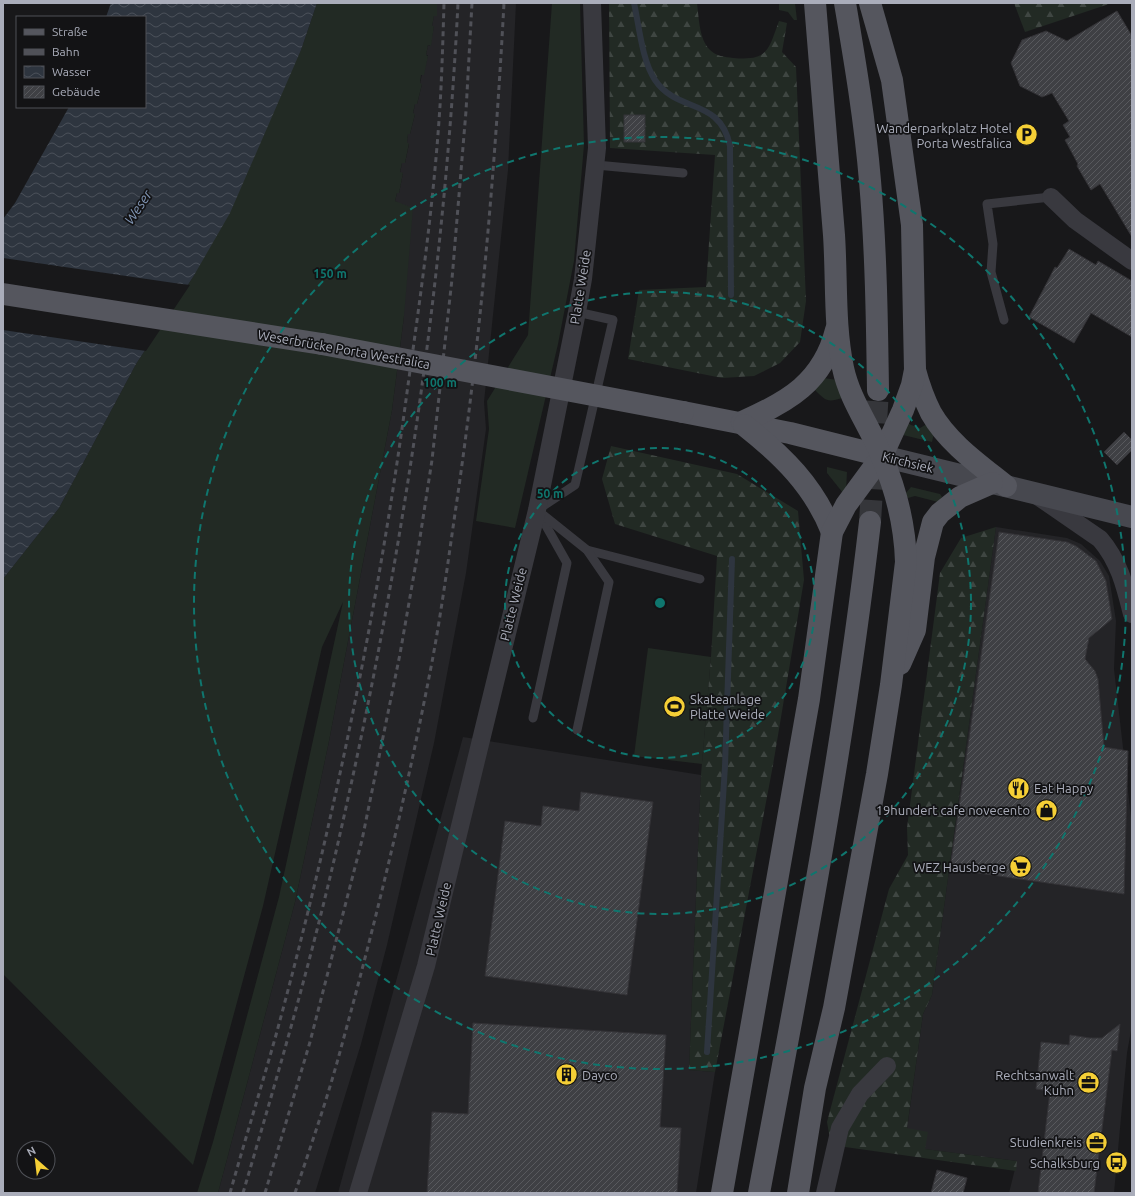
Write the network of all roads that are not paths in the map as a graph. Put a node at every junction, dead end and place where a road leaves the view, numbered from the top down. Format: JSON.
{"nodes":[{"id":1,"x":592,"y":3,"type":"edge"},
{"id":2,"x":816,"y":3,"type":"edge"},
{"id":3,"x":845,"y":3,"type":"edge"},
{"id":4,"x":870,"y":3,"type":"edge"},
{"id":5,"x":596,"y":156,"type":"junction"},
{"id":6,"x":683,"y":174,"type":"dead end"},
{"id":7,"x":1051,"y":197,"type":"joint"},
{"id":8,"x":1132,"y":261,"type":"edge"},
{"id":9,"x":3,"y":294,"type":"edge"},
{"id":10,"x":577,"y":312,"type":"junction"},
{"id":11,"x":1004,"y":320,"type":"dead end"},
{"id":12,"x":838,"y":324,"type":"junction"},
{"id":13,"x":915,"y":370,"type":"junction"},
{"id":14,"x":878,"y":390,"type":"tunnel mouth"},
{"id":15,"x":683,"y":412,"type":"joint"},
{"id":16,"x":742,"y":422,"type":"junction"},
{"id":17,"x":882,"y":456,"type":"junction"},
{"id":18,"x":999,"y":485,"type":"junction"},
{"id":19,"x":1032,"y":492,"type":"junction"},
{"id":20,"x":537,"y":510,"type":"junction"},
{"id":21,"x":1132,"y":517,"type":"edge"},
{"id":22,"x":870,"y":522,"type":"tunnel mouth"},
{"id":23,"x":832,"y":532,"type":"junction"},
{"id":24,"x":587,"y":550,"type":"junction"},
{"id":25,"x":700,"y":579,"type":"dead end"},
{"id":26,"x":1132,"y":614,"type":"edge"},
{"id":27,"x":891,"y":685,"type":"junction"},
{"id":28,"x":533,"y":718,"type":"dead end"},
{"id":29,"x":577,"y":730,"type":"dead end"},
{"id":30,"x":887,"y":1066,"type":"dead end"},
{"id":31,"x":358,"y":1193,"type":"edge"},
{"id":32,"x":722,"y":1193,"type":"edge"},
{"id":33,"x":759,"y":1193,"type":"edge"},
{"id":34,"x":798,"y":1193,"type":"edge"},
{"id":35,"x":825,"y":1193,"type":"edge"}],
"edges":[{"from":1,"to":5,"type":"street","name":"Platte Weide"},
{"from":2,"to":12,"type":"main road"},
{"from":3,"to":14,"type":"main road"},
{"from":4,"to":13,"type":"main road"},
{"from":5,"to":6,"type":"lane"},
{"from":5,"to":10,"type":"street","name":"Platte Weide"},
{"from":7,"to":8,"type":"street"},
{"from":7,"to":11,"type":"lane"},
{"from":9,"to":15,"type":"main road","name":"Weserbrücke Porta Westfalica","bridge":true},
{"from":10,"to":20,"type":"street","name":"Platte Weide"},
{"from":10,"to":20,"type":"lane"},
{"from":12,"to":16,"type":"main road"},
{"from":12,"to":17,"type":"main road"},
{"from":13,"to":17,"type":"main road"},
{"from":13,"to":18,"type":"main road"},
{"from":15,"to":16,"type":"main road","name":"Kirchsiek"},
{"from":16,"to":17,"type":"main road","name":"Kirchsiek"},
{"from":16,"to":23,"type":"main road"},
{"from":17,"to":18,"type":"main road","name":"Kirchsiek"},
{"from":17,"to":23,"type":"main road"},
{"from":17,"to":27,"type":"main road"},
{"from":18,"to":19,"type":"main road","name":"Kirchsiek"},
{"from":18,"to":27,"type":"main road"},
{"from":19,"to":21,"type":"main road","name":"Kirchsiek"},
{"from":19,"to":26,"type":"street"},
{"from":20,"to":24,"type":"lane"},
{"from":20,"to":28,"type":"lane"},
{"from":20,"to":31,"type":"street","name":"Platte Weide"},
{"from":22,"to":33,"type":"main road"},
{"from":23,"to":32,"type":"main road"},
{"from":24,"to":25,"type":"lane"},
{"from":24,"to":29,"type":"lane"},
{"from":27,"to":34,"type":"main road"},
{"from":30,"to":35,"type":"street"}]}
